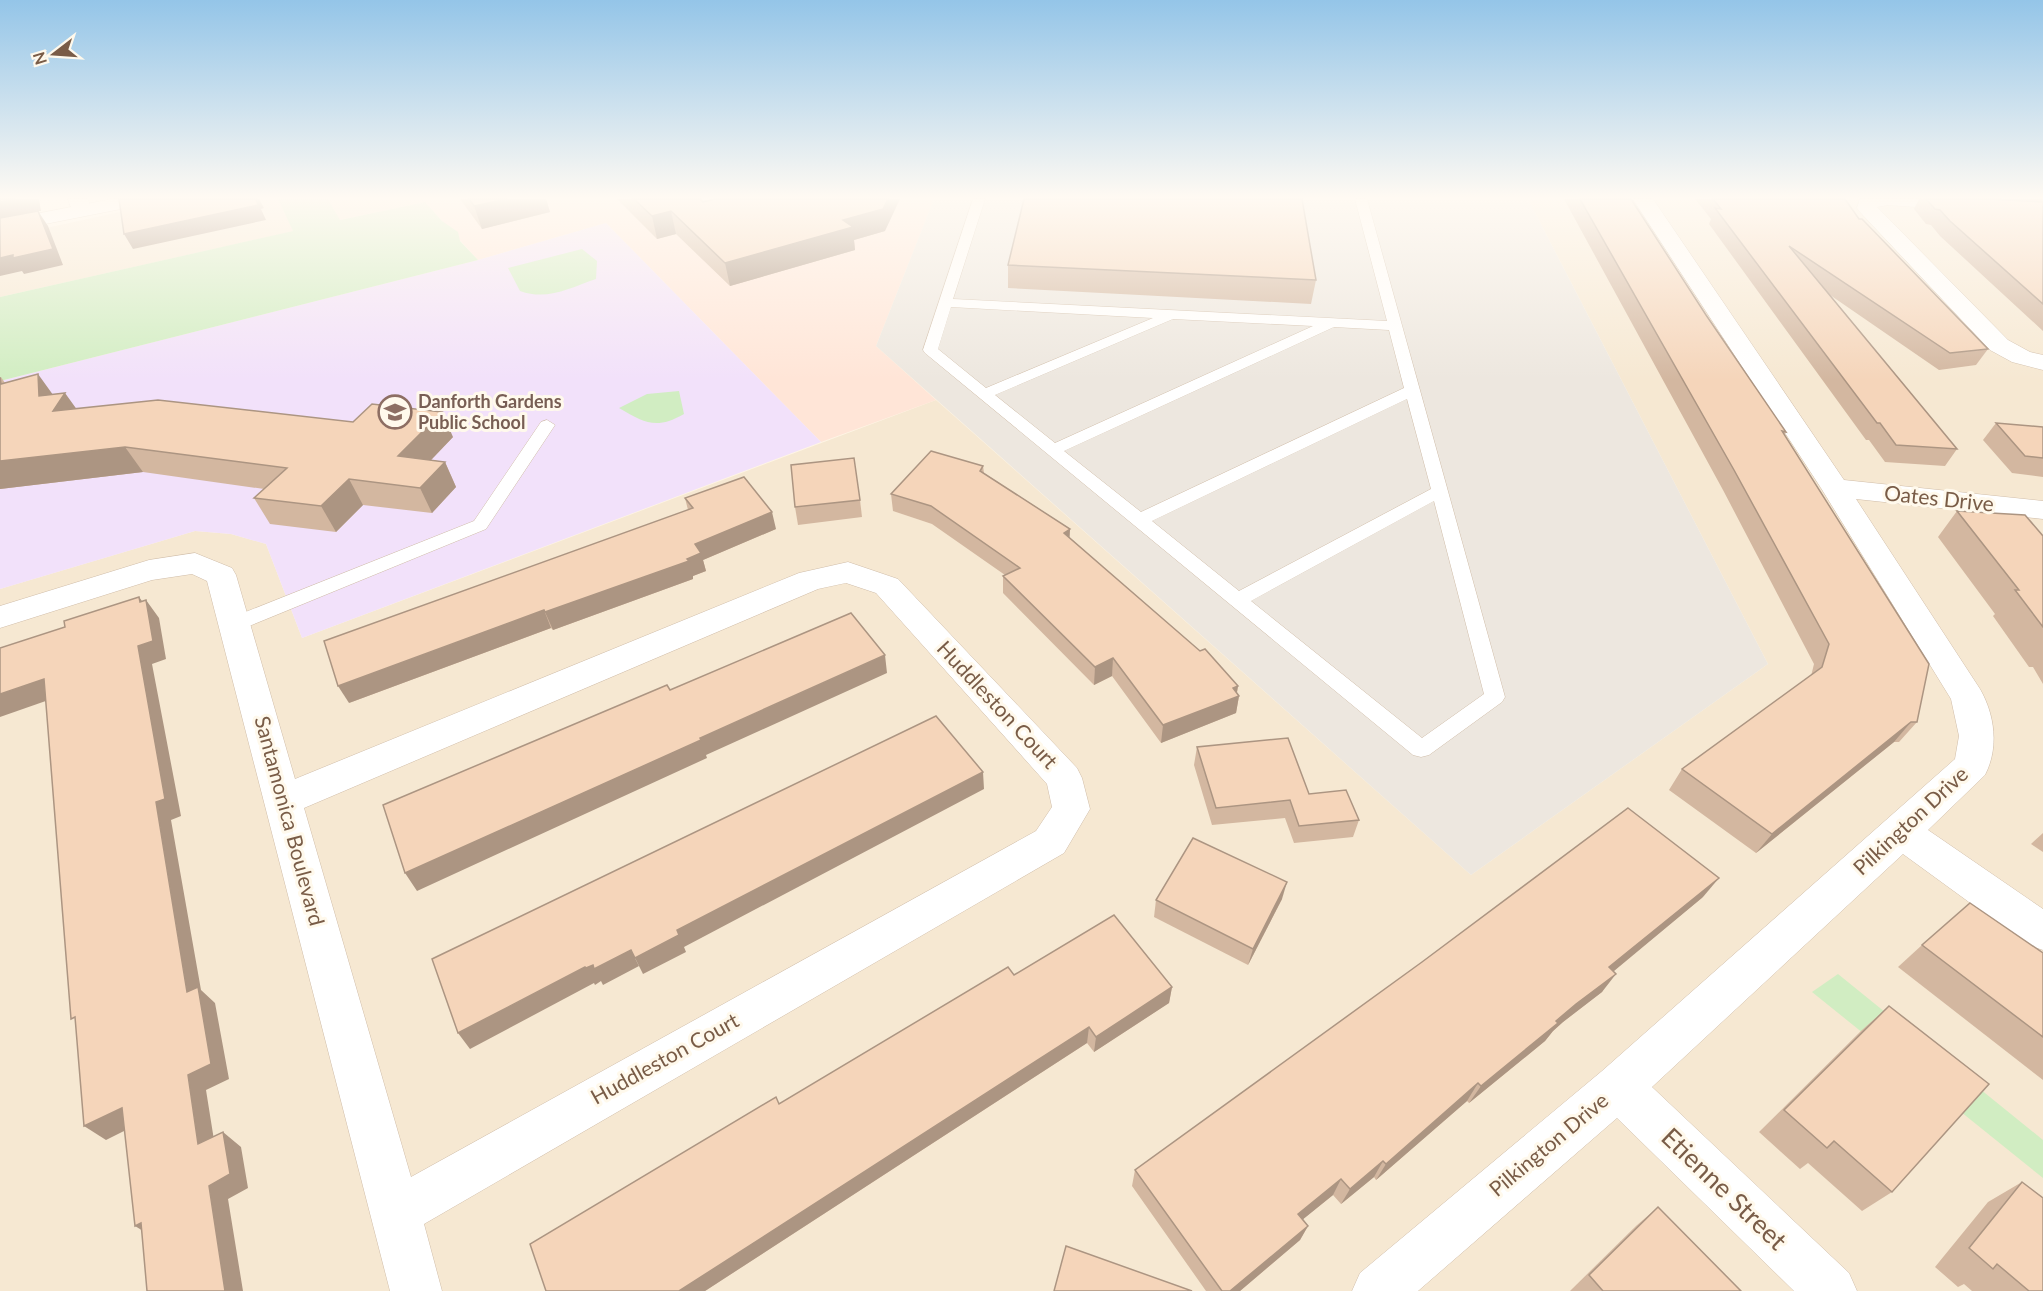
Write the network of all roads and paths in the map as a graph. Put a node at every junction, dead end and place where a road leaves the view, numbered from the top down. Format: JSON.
{"nodes":[{"id":1,"x":960,"y":259,"type":"edge"},
{"id":2,"x":1378,"y":259,"type":"edge"},
{"id":3,"x":1683,"y":259,"type":"edge"},
{"id":4,"x":1916,"y":259,"type":"edge"},
{"id":5,"x":946,"y":303,"type":"junction"},
{"id":6,"x":1171,"y":315,"type":"junction"},
{"id":7,"x":1333,"y":322,"type":"junction"},
{"id":8,"x":1396,"y":326,"type":"junction"},
{"id":9,"x":2043,"y":363,"type":"edge"},
{"id":10,"x":1413,"y":390,"type":"junction"},
{"id":11,"x":985,"y":394,"type":"junction"},
{"id":12,"x":547,"y":425,"type":"dead end"},
{"id":13,"x":1053,"y":450,"type":"junction"},
{"id":14,"x":1835,"y":488,"type":"junction"},
{"id":15,"x":1438,"y":492,"type":"junction"},
{"id":16,"x":2043,"y":510,"type":"edge"},
{"id":17,"x":1139,"y":520,"type":"junction"},
{"id":18,"x":1238,"y":600,"type":"junction"},
{"id":19,"x":0,"y":617,"type":"edge"},
{"id":20,"x":235,"y":624,"type":"junction"},
{"id":21,"x":283,"y":800,"type":"junction"},
{"id":22,"x":1901,"y":832,"type":"junction"},
{"id":23,"x":2043,"y":932,"type":"edge"},
{"id":24,"x":1618,"y":1087,"type":"junction"},
{"id":25,"x":396,"y":1212,"type":"junction"},
{"id":26,"x":416,"y":1291,"type":"edge"},
{"id":27,"x":1378,"y":1291,"type":"edge"},
{"id":28,"x":1831,"y":1291,"type":"edge"}],
"edges":[{"from":1,"to":5,"type":"lane"},
{"from":2,"to":8,"type":"lane"},
{"from":3,"to":14,"type":"street","name":"Pilkington Drive"},
{"from":4,"to":9,"type":"street"},
{"from":5,"to":6,"type":"lane"},
{"from":5,"to":11,"type":"lane"},
{"from":6,"to":7,"type":"lane"},
{"from":6,"to":11,"type":"lane"},
{"from":7,"to":8,"type":"lane"},
{"from":7,"to":13,"type":"lane"},
{"from":8,"to":10,"type":"lane"},
{"from":10,"to":15,"type":"lane"},
{"from":10,"to":17,"type":"lane"},
{"from":11,"to":13,"type":"lane"},
{"from":12,"to":20,"type":"lane"},
{"from":13,"to":17,"type":"lane"},
{"from":14,"to":16,"type":"street","name":"Oates Drive"},
{"from":14,"to":22,"type":"street","name":"Pilkington Drive"},
{"from":15,"to":18,"type":"lane"},
{"from":15,"to":18,"type":"lane"},
{"from":17,"to":18,"type":"lane"},
{"from":19,"to":20,"type":"street","name":"Santamonica Boulevard"},
{"from":20,"to":21,"type":"street","name":"Santamonica Boulevard"},
{"from":21,"to":25,"type":"street","name":"Santamonica Boulevard"},
{"from":21,"to":25,"type":"street","name":"Huddleston Court"},
{"from":22,"to":23,"type":"street"},
{"from":22,"to":24,"type":"street","name":"Pilkington Drive"},
{"from":24,"to":27,"type":"street","name":"Pilkington Drive"},
{"from":24,"to":28,"type":"street","name":"Etienne Street"},
{"from":25,"to":26,"type":"street","name":"Santamonica Boulevard"}]}
